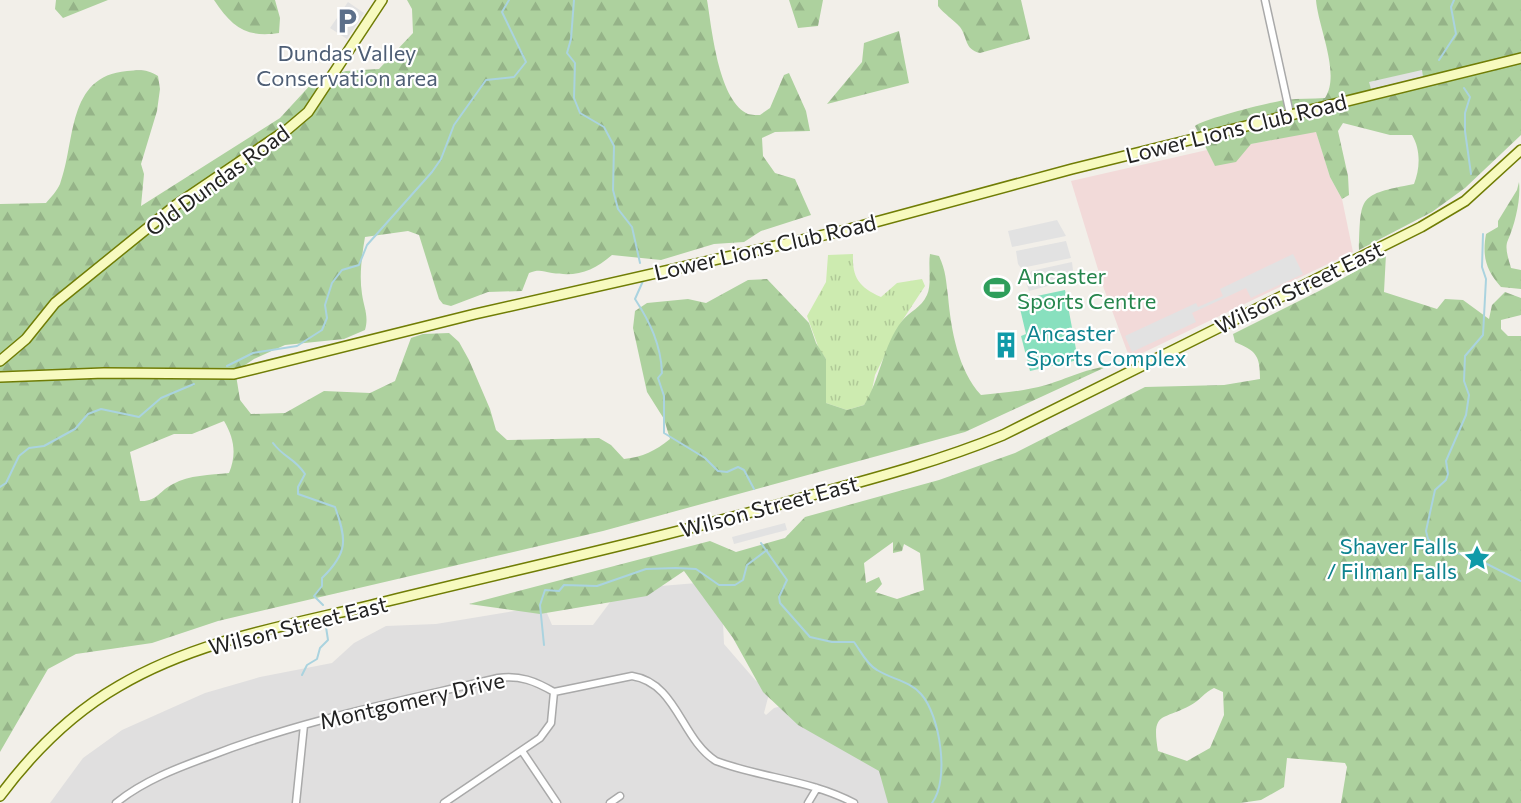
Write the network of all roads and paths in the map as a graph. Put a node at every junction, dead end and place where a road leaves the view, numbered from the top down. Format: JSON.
{"nodes":[{"id":1,"x":382,"y":0,"type":"edge"},
{"id":2,"x":1265,"y":0,"type":"edge"},
{"id":3,"x":1521,"y":58,"type":"edge"},
{"id":4,"x":1290,"y":114,"type":"junction"},
{"id":5,"x":1521,"y":150,"type":"edge"},
{"id":6,"x":0,"y":361,"type":"edge"},
{"id":7,"x":0,"y":377,"type":"edge"},
{"id":8,"x":554,"y":692,"type":"junction"},
{"id":9,"x":304,"y":725,"type":"junction"},
{"id":10,"x":522,"y":751,"type":"junction"},
{"id":11,"x":817,"y":788,"type":"junction"},
{"id":12,"x":0,"y":796,"type":"edge"},
{"id":13,"x":620,"y":796,"type":"dead end"},
{"id":14,"x":116,"y":803,"type":"edge"},
{"id":15,"x":296,"y":803,"type":"edge"},
{"id":16,"x":444,"y":803,"type":"edge"},
{"id":17,"x":557,"y":803,"type":"edge"},
{"id":18,"x":610,"y":803,"type":"edge"},
{"id":19,"x":808,"y":803,"type":"edge"},
{"id":20,"x":854,"y":803,"type":"edge"}],
"edges":[{"from":1,"to":6,"type":"street","name":"Old Dundas Road"},
{"from":2,"to":4,"type":"street"},
{"from":3,"to":4,"type":"street","name":"Lower Lions Club Road"},
{"from":4,"to":7,"type":"street","name":"Lower Lions Club Road"},
{"from":5,"to":12,"type":"street","name":"Wilson Street East"},
{"from":8,"to":9,"type":"street","name":"Montgomery Drive"},
{"from":8,"to":10,"type":"street"},
{"from":8,"to":11,"type":"street"},
{"from":9,"to":14,"type":"street","name":"Montgomery Drive"},
{"from":9,"to":15,"type":"street"},
{"from":10,"to":16,"type":"street"},
{"from":10,"to":17,"type":"street"},
{"from":11,"to":19,"type":"street"},
{"from":11,"to":20,"type":"street"},
{"from":13,"to":18,"type":"street"}]}
